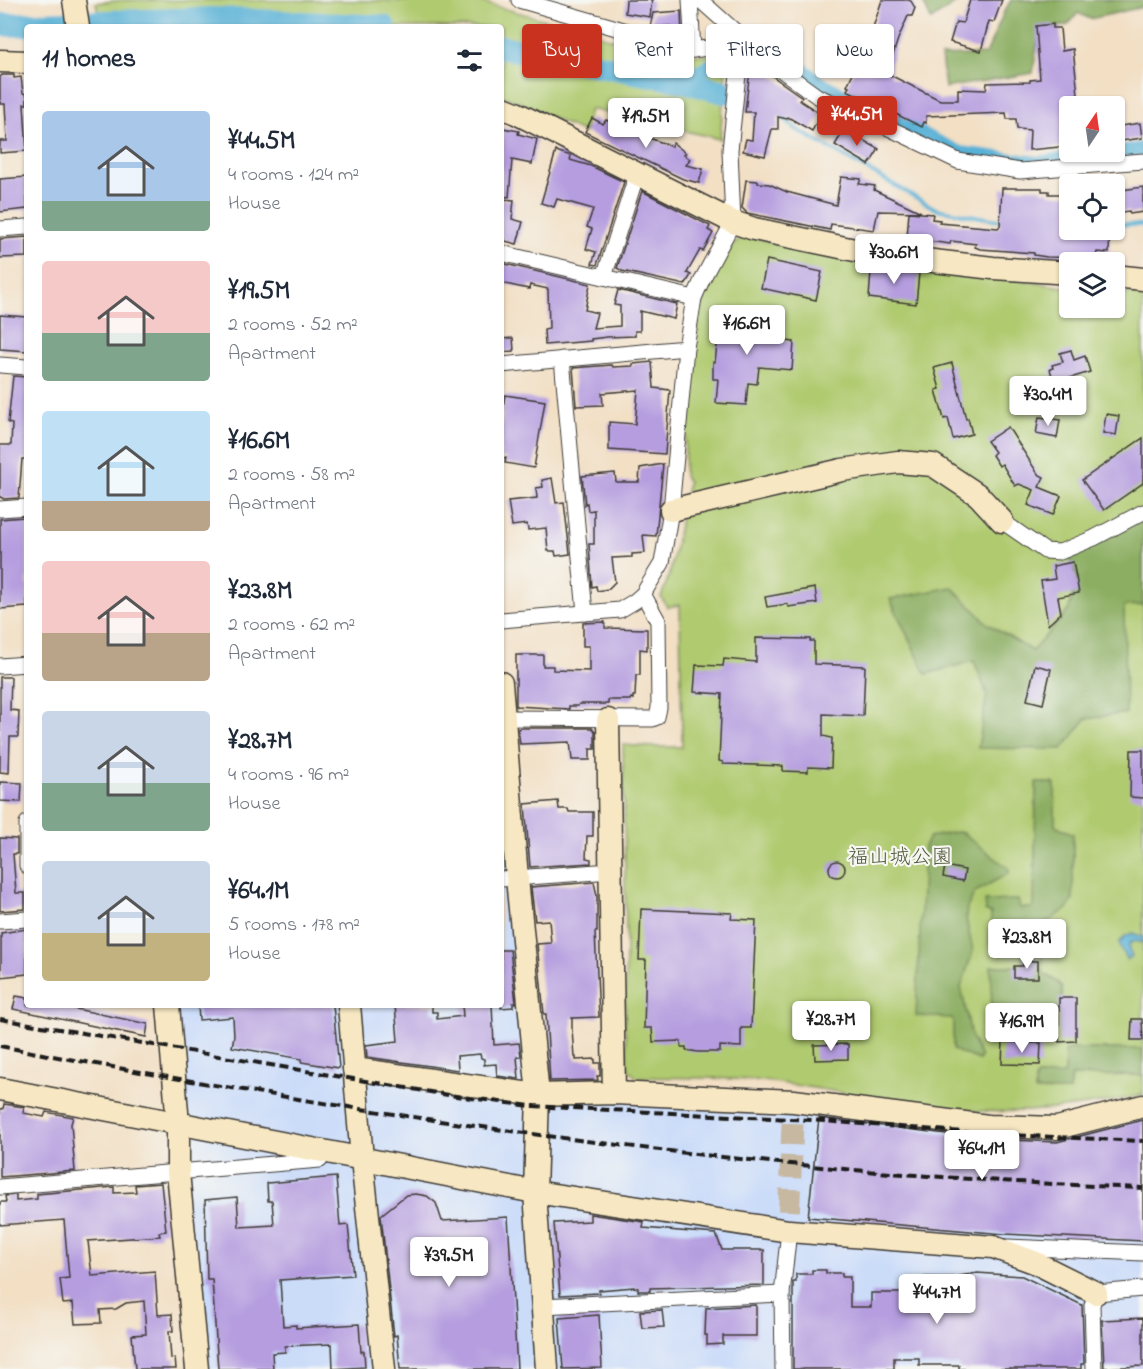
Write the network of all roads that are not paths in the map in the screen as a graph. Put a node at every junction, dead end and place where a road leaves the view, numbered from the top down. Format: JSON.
{"nodes":[{"id":1,"x":519,"y":0,"type":"edge"},
{"id":2,"x":690,"y":0,"type":"edge"},
{"id":3,"x":700,"y":0,"type":"edge"},
{"id":4,"x":691,"y":24,"type":"edge"},
{"id":5,"x":727,"y":24,"type":"edge"},
{"id":6,"x":614,"y":27,"type":"edge"},
{"id":7,"x":0,"y":61,"type":"edge"},
{"id":8,"x":24,"y":62,"type":"edge"},
{"id":9,"x":738,"y":78,"type":"edge"},
{"id":10,"x":792,"y":78,"type":"edge"},
{"id":11,"x":504,"y":108,"type":"edge"},
{"id":12,"x":1143,"y":161,"type":"edge"},
{"id":13,"x":639,"y":175,"type":"junction"},
{"id":14,"x":733,"y":222,"type":"junction"},
{"id":15,"x":24,"y":227,"type":"edge"},
{"id":16,"x":0,"y":229,"type":"edge"},
{"id":17,"x":504,"y":254,"type":"edge"},
{"id":18,"x":1059,"y":272,"type":"edge"},
{"id":19,"x":604,"y":277,"type":"junction"},
{"id":20,"x":1125,"y":277,"type":"edge"},
{"id":21,"x":1143,"y":279,"type":"edge"},
{"id":22,"x":694,"y":298,"type":"junction"},
{"id":23,"x":686,"y":348,"type":"junction"},
{"id":24,"x":562,"y":359,"type":"junction"},
{"id":25,"x":0,"y":365,"type":"edge"},
{"id":26,"x":504,"y":365,"type":"edge"},
{"id":27,"x":24,"y":367,"type":"edge"},
{"id":28,"x":24,"y":507,"type":"edge"},
{"id":29,"x":0,"y":509,"type":"edge"},
{"id":30,"x":671,"y":510,"type":"junction"},
{"id":31,"x":1143,"y":512,"type":"edge"},
{"id":32,"x":1002,"y":521,"type":"joint"},
{"id":33,"x":643,"y":594,"type":"junction"},
{"id":34,"x":585,"y":613,"type":"junction"},
{"id":35,"x":504,"y":620,"type":"edge"},
{"id":36,"x":24,"y":664,"type":"edge"},
{"id":37,"x":0,"y":666,"type":"edge"},
{"id":38,"x":504,"y":718,"type":"joint"},
{"id":39,"x":608,"y":720,"type":"junction"},
{"id":40,"x":611,"y":871,"type":"junction"},
{"id":41,"x":509,"y":878,"type":"edge"},
{"id":42,"x":24,"y":919,"type":"edge"},
{"id":43,"x":0,"y":921,"type":"edge"},
{"id":44,"x":168,"y":1008,"type":"edge"},
{"id":45,"x":349,"y":1008,"type":"edge"},
{"id":46,"x":354,"y":1069,"type":"junction"},
{"id":47,"x":0,"y":1089,"type":"edge"},
{"id":48,"x":614,"y":1093,"type":"junction"},
{"id":49,"x":538,"y":1095,"type":"junction"},
{"id":50,"x":1143,"y":1106,"type":"edge"},
{"id":51,"x":178,"y":1124,"type":"junction"},
{"id":52,"x":323,"y":1151,"type":"junction"},
{"id":53,"x":362,"y":1159,"type":"junction"},
{"id":54,"x":178,"y":1172,"type":"junction"},
{"id":55,"x":0,"y":1187,"type":"edge"},
{"id":56,"x":535,"y":1192,"type":"junction"},
{"id":57,"x":789,"y":1221,"type":"junction"},
{"id":58,"x":993,"y":1247,"type":"junction"},
{"id":59,"x":1143,"y":1253,"type":"edge"},
{"id":60,"x":1143,"y":1289,"type":"edge"},
{"id":61,"x":1096,"y":1293,"type":"junction"},
{"id":62,"x":782,"y":1294,"type":"junction"},
{"id":63,"x":542,"y":1306,"type":"junction"},
{"id":64,"x":197,"y":1369,"type":"edge"},
{"id":65,"x":384,"y":1369,"type":"edge"},
{"id":66,"x":547,"y":1369,"type":"edge"},
{"id":67,"x":783,"y":1369,"type":"edge"},
{"id":68,"x":1094,"y":1369,"type":"edge"}],
"edges":[{"from":1,"to":6,"type":"street"},
{"from":2,"to":4,"type":"street"},
{"from":3,"to":5,"type":"street"},
{"from":7,"to":8,"type":"street"},
{"from":9,"to":14,"type":"street"},
{"from":10,"to":12,"type":"street"},
{"from":11,"to":13,"type":"street"},
{"from":13,"to":14,"type":"street"},
{"from":13,"to":19,"type":"street"},
{"from":14,"to":18,"type":"street"},
{"from":14,"to":22,"type":"street"},
{"from":15,"to":16,"type":"street"},
{"from":17,"to":19,"type":"street"},
{"from":19,"to":22,"type":"street"},
{"from":20,"to":21,"type":"street"},
{"from":22,"to":23,"type":"street"},
{"from":23,"to":24,"type":"street"},
{"from":23,"to":30,"type":"street"},
{"from":24,"to":26,"type":"street"},
{"from":24,"to":34,"type":"street"},
{"from":25,"to":27,"type":"street"},
{"from":28,"to":29,"type":"street"},
{"from":30,"to":32,"type":"street"},
{"from":30,"to":33,"type":"street"},
{"from":31,"to":32,"type":"street"},
{"from":33,"to":34,"type":"street"},
{"from":33,"to":39,"type":"street"},
{"from":34,"to":35,"type":"street"},
{"from":36,"to":37,"type":"street"},
{"from":38,"to":39,"type":"street"},
{"from":38,"to":41,"type":"street"},
{"from":39,"to":40,"type":"street"},
{"from":40,"to":41,"type":"street"},
{"from":40,"to":48,"type":"street"},
{"from":41,"to":49,"type":"street"},
{"from":42,"to":43,"type":"street"},
{"from":44,"to":51,"type":"street"},
{"from":45,"to":46,"type":"street"},
{"from":46,"to":49,"type":"street"},
{"from":46,"to":53,"type":"street"},
{"from":47,"to":51,"type":"street"},
{"from":48,"to":49,"type":"street"},
{"from":48,"to":50,"type":"street"},
{"from":49,"to":56,"type":"street"},
{"from":51,"to":52,"type":"street"},
{"from":51,"to":54,"type":"street"},
{"from":52,"to":53,"type":"street"},
{"from":52,"to":54,"type":"street"},
{"from":53,"to":56,"type":"street"},
{"from":53,"to":65,"type":"street"},
{"from":54,"to":55,"type":"street"},
{"from":54,"to":64,"type":"street"},
{"from":56,"to":57,"type":"street"},
{"from":56,"to":63,"type":"street"},
{"from":57,"to":58,"type":"street"},
{"from":57,"to":62,"type":"street"},
{"from":58,"to":59,"type":"street"},
{"from":58,"to":61,"type":"street"},
{"from":60,"to":61,"type":"street"},
{"from":61,"to":68,"type":"street"},
{"from":62,"to":63,"type":"street"},
{"from":62,"to":67,"type":"street"},
{"from":63,"to":66,"type":"street"}]}
